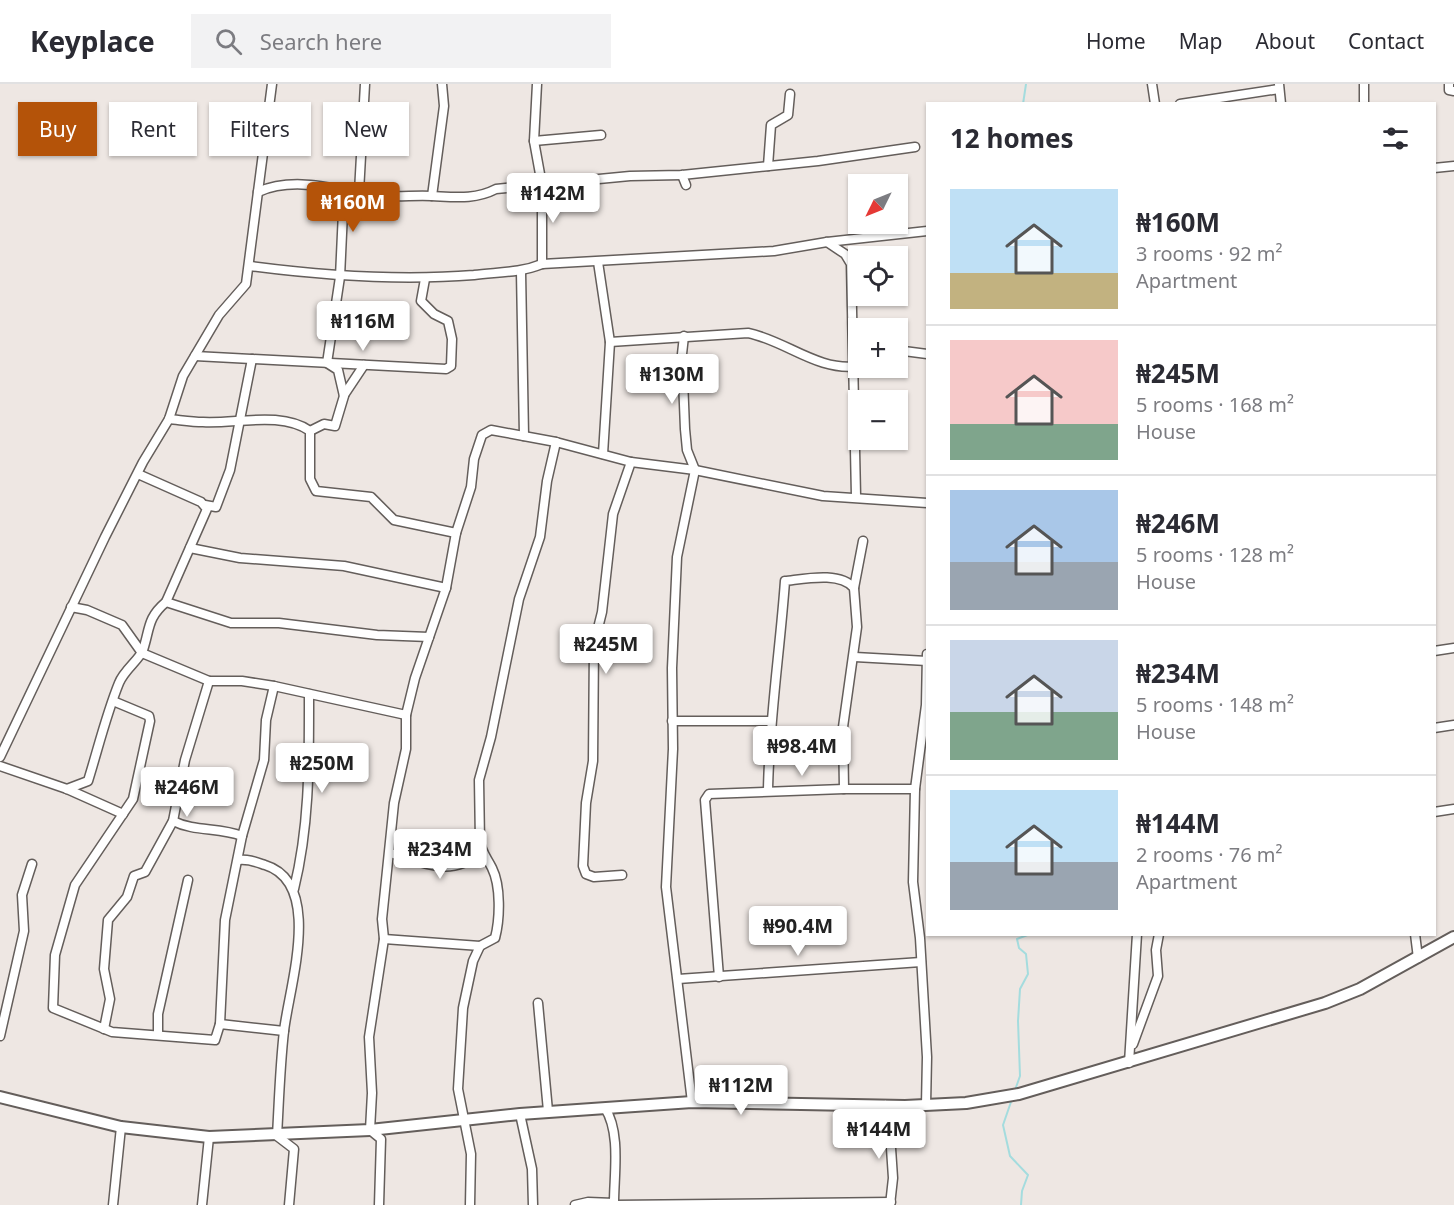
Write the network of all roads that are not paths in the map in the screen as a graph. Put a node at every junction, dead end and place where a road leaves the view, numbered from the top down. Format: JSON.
{"nodes":[{"id":1,"x":272,"y":84,"type":"edge"},
{"id":2,"x":365,"y":84,"type":"edge"},
{"id":3,"x":442,"y":84,"type":"edge"},
{"id":4,"x":537,"y":84,"type":"edge"},
{"id":5,"x":1152,"y":84,"type":"edge"},
{"id":6,"x":1364,"y":84,"type":"edge"},
{"id":7,"x":1449,"y":84,"type":"edge"},
{"id":8,"x":1279,"y":86,"type":"edge"},
{"id":9,"x":1454,"y":91,"type":"edge"},
{"id":10,"x":790,"y":94,"type":"dead end"},
{"id":11,"x":1155,"y":102,"type":"edge"},
{"id":12,"x":1191,"y":102,"type":"edge"},
{"id":13,"x":1281,"y":102,"type":"edge"},
{"id":14,"x":1364,"y":102,"type":"edge"},
{"id":15,"x":601,"y":135,"type":"dead end"},
{"id":16,"x":534,"y":141,"type":"junction"},
{"id":17,"x":915,"y":147,"type":"dead end"},
{"id":18,"x":768,"y":165,"type":"junction"},
{"id":19,"x":1454,"y":166,"type":"edge"},
{"id":20,"x":1436,"y":168,"type":"edge"},
{"id":21,"x":682,"y":175,"type":"junction"},
{"id":22,"x":542,"y":184,"type":"junction"},
{"id":23,"x":686,"y":185,"type":"dead end"},
{"id":24,"x":344,"y":190,"type":"junction"},
{"id":25,"x":258,"y":192,"type":"junction"},
{"id":26,"x":358,"y":192,"type":"junction"},
{"id":27,"x":432,"y":196,"type":"junction"},
{"id":28,"x":926,"y":231,"type":"edge"},
{"id":29,"x":826,"y":242,"type":"junction"},
{"id":30,"x":598,"y":262,"type":"junction"},
{"id":31,"x":542,"y":264,"type":"junction"},
{"id":32,"x":250,"y":266,"type":"junction"},
{"id":33,"x":521,"y":272,"type":"junction"},
{"id":34,"x":340,"y":277,"type":"junction"},
{"id":35,"x":425,"y":279,"type":"junction"},
{"id":36,"x":854,"y":318,"type":"edge"},
{"id":37,"x":684,"y":336,"type":"junction"},
{"id":38,"x":610,"y":342,"type":"junction"},
{"id":39,"x":908,"y":352,"type":"edge"},
{"id":40,"x":926,"y":354,"type":"edge"},
{"id":41,"x":195,"y":356,"type":"junction"},
{"id":42,"x":252,"y":359,"type":"junction"},
{"id":43,"x":327,"y":363,"type":"junction"},
{"id":44,"x":364,"y":365,"type":"junction"},
{"id":45,"x":848,"y":366,"type":"edge"},
{"id":46,"x":856,"y":378,"type":"edge"},
{"id":47,"x":344,"y":396,"type":"junction"},
{"id":48,"x":170,"y":419,"type":"junction"},
{"id":49,"x":238,"y":420,"type":"junction"},
{"id":50,"x":310,"y":431,"type":"junction"},
{"id":51,"x":524,"y":436,"type":"junction"},
{"id":52,"x":556,"y":442,"type":"junction"},
{"id":53,"x":603,"y":454,"type":"junction"},
{"id":54,"x":631,"y":462,"type":"junction"},
{"id":55,"x":695,"y":470,"type":"junction"},
{"id":56,"x":138,"y":474,"type":"junction"},
{"id":57,"x":856,"y":496,"type":"junction"},
{"id":58,"x":926,"y":503,"type":"edge"},
{"id":59,"x":205,"y":505,"type":"junction"},
{"id":60,"x":456,"y":533,"type":"junction"},
{"id":61,"x":862,"y":541,"type":"dead end"},
{"id":62,"x":190,"y":548,"type":"junction"},
{"id":63,"x":446,"y":588,"type":"junction"},
{"id":64,"x":854,"y":588,"type":"junction"},
{"id":65,"x":166,"y":602,"type":"junction"},
{"id":66,"x":71,"y":607,"type":"junction"},
{"id":67,"x":429,"y":638,"type":"junction"},
{"id":68,"x":1454,"y":648,"type":"edge"},
{"id":69,"x":1436,"y":651,"type":"edge"},
{"id":70,"x":142,"y":653,"type":"junction"},
{"id":71,"x":855,"y":657,"type":"junction"},
{"id":72,"x":926,"y":661,"type":"edge"},
{"id":73,"x":209,"y":681,"type":"junction"},
{"id":74,"x":274,"y":686,"type":"junction"},
{"id":75,"x":309,"y":694,"type":"junction"},
{"id":76,"x":114,"y":701,"type":"junction"},
{"id":77,"x":926,"y":705,"type":"edge"},
{"id":78,"x":406,"y":715,"type":"junction"},
{"id":79,"x":672,"y":721,"type":"junction"},
{"id":80,"x":771,"y":721,"type":"junction"},
{"id":81,"x":1454,"y":724,"type":"edge"},
{"id":82,"x":1436,"y":728,"type":"edge"},
{"id":83,"x":0,"y":757,"type":"edge"},
{"id":84,"x":0,"y":766,"type":"edge"},
{"id":85,"x":67,"y":789,"type":"junction"},
{"id":86,"x":844,"y":789,"type":"junction"},
{"id":87,"x":915,"y":789,"type":"junction"},
{"id":88,"x":768,"y":791,"type":"junction"},
{"id":89,"x":1454,"y":809,"type":"edge"},
{"id":90,"x":1436,"y":812,"type":"edge"},
{"id":91,"x":123,"y":814,"type":"junction"},
{"id":92,"x":173,"y":821,"type":"junction"},
{"id":93,"x":242,"y":836,"type":"junction"},
{"id":94,"x":482,"y":852,"type":"junction"},
{"id":95,"x":390,"y":853,"type":"junction"},
{"id":96,"x":239,"y":860,"type":"junction"},
{"id":97,"x":32,"y":864,"type":"dead end"},
{"id":98,"x":622,"y":875,"type":"dead end"},
{"id":99,"x":188,"y":880,"type":"dead end"},
{"id":100,"x":294,"y":889,"type":"junction"},
{"id":101,"x":1137,"y":936,"type":"edge"},
{"id":102,"x":1159,"y":936,"type":"edge"},
{"id":103,"x":1415,"y":936,"type":"edge"},
{"id":104,"x":1454,"y":937,"type":"edge"},
{"id":105,"x":384,"y":939,"type":"junction"},
{"id":106,"x":480,"y":946,"type":"junction"},
{"id":107,"x":1418,"y":958,"type":"junction"},
{"id":108,"x":921,"y":962,"type":"junction"},
{"id":109,"x":719,"y":976,"type":"junction"},
{"id":110,"x":678,"y":979,"type":"junction"},
{"id":111,"x":538,"y":1003,"type":"dead end"},
{"id":112,"x":220,"y":1024,"type":"junction"},
{"id":113,"x":104,"y":1029,"type":"junction"},
{"id":114,"x":284,"y":1031,"type":"junction"},
{"id":115,"x":159,"y":1035,"type":"junction"},
{"id":116,"x":0,"y":1036,"type":"edge"},
{"id":117,"x":1130,"y":1050,"type":"junction"},
{"id":118,"x":1129,"y":1063,"type":"junction"},
{"id":119,"x":0,"y":1097,"type":"edge"},
{"id":120,"x":692,"y":1102,"type":"junction"},
{"id":121,"x":885,"y":1105,"type":"junction"},
{"id":122,"x":926,"y":1105,"type":"junction"},
{"id":123,"x":905,"y":1106,"type":"junction"},
{"id":124,"x":605,"y":1108,"type":"junction"},
{"id":125,"x":548,"y":1112,"type":"junction"},
{"id":126,"x":520,"y":1114,"type":"junction"},
{"id":127,"x":466,"y":1119,"type":"junction"},
{"id":128,"x":892,"y":1120,"type":"junction"},
{"id":129,"x":121,"y":1127,"type":"junction"},
{"id":130,"x":370,"y":1130,"type":"junction"},
{"id":131,"x":277,"y":1136,"type":"junction"},
{"id":132,"x":209,"y":1137,"type":"junction"},
{"id":133,"x":891,"y":1203,"type":"edge"},
{"id":134,"x":614,"y":1204,"type":"edge"},
{"id":135,"x":113,"y":1205,"type":"edge"},
{"id":136,"x":202,"y":1205,"type":"edge"},
{"id":137,"x":289,"y":1205,"type":"edge"},
{"id":138,"x":379,"y":1205,"type":"edge"},
{"id":139,"x":470,"y":1205,"type":"edge"},
{"id":140,"x":533,"y":1205,"type":"edge"},
{"id":141,"x":575,"y":1205,"type":"edge"}],
"edges":[{"from":1,"to":25,"type":"street"},
{"from":2,"to":26,"type":"street"},
{"from":3,"to":27,"type":"street"},
{"from":4,"to":16,"type":"street"},
{"from":5,"to":11,"type":"street"},
{"from":6,"to":14,"type":"street"},
{"from":7,"to":9,"type":"street"},
{"from":8,"to":12,"type":"street"},
{"from":8,"to":13,"type":"street"},
{"from":10,"to":18,"type":"street"},
{"from":15,"to":16,"type":"street"},
{"from":16,"to":22,"type":"street"},
{"from":17,"to":18,"type":"street"},
{"from":18,"to":21,"type":"street"},
{"from":19,"to":20,"type":"street"},
{"from":21,"to":22,"type":"street"},
{"from":21,"to":23,"type":"street"},
{"from":22,"to":27,"type":"street"},
{"from":22,"to":31,"type":"street"},
{"from":24,"to":25,"type":"street"},
{"from":24,"to":26,"type":"street"},
{"from":24,"to":34,"type":"street"},
{"from":25,"to":32,"type":"street"},
{"from":26,"to":27,"type":"street"},
{"from":28,"to":29,"type":"street"},
{"from":29,"to":30,"type":"street"},
{"from":29,"to":36,"type":"street"},
{"from":30,"to":31,"type":"street"},
{"from":30,"to":38,"type":"street"},
{"from":31,"to":33,"type":"street"},
{"from":32,"to":34,"type":"street"},
{"from":32,"to":41,"type":"street"},
{"from":33,"to":35,"type":"street"},
{"from":33,"to":51,"type":"street"},
{"from":34,"to":35,"type":"street"},
{"from":34,"to":43,"type":"street"},
{"from":35,"to":44,"type":"street"},
{"from":37,"to":38,"type":"street"},
{"from":37,"to":45,"type":"street"},
{"from":37,"to":55,"type":"street"},
{"from":38,"to":53,"type":"street"},
{"from":39,"to":40,"type":"street"},
{"from":41,"to":42,"type":"street"},
{"from":41,"to":48,"type":"street"},
{"from":42,"to":43,"type":"street"},
{"from":42,"to":49,"type":"street"},
{"from":43,"to":44,"type":"street"},
{"from":43,"to":47,"type":"street"},
{"from":44,"to":47,"type":"street"},
{"from":46,"to":57,"type":"street"},
{"from":47,"to":50,"type":"street"},
{"from":48,"to":49,"type":"street"},
{"from":48,"to":56,"type":"street"},
{"from":49,"to":50,"type":"street"},
{"from":49,"to":59,"type":"street"},
{"from":50,"to":60,"type":"street"},
{"from":51,"to":52,"type":"street"},
{"from":51,"to":60,"type":"street"},
{"from":52,"to":53,"type":"street"},
{"from":52,"to":94,"type":"street"},
{"from":53,"to":54,"type":"street"},
{"from":54,"to":55,"type":"street"},
{"from":54,"to":98,"type":"street"},
{"from":55,"to":57,"type":"street"},
{"from":55,"to":79,"type":"street"},
{"from":56,"to":59,"type":"street"},
{"from":56,"to":66,"type":"street"},
{"from":57,"to":58,"type":"street"},
{"from":59,"to":62,"type":"street"},
{"from":60,"to":63,"type":"street"},
{"from":61,"to":64,"type":"street"},
{"from":62,"to":63,"type":"street"},
{"from":62,"to":65,"type":"street"},
{"from":63,"to":67,"type":"street"},
{"from":64,"to":71,"type":"street"},
{"from":64,"to":80,"type":"street"},
{"from":65,"to":67,"type":"street"},
{"from":65,"to":70,"type":"street"},
{"from":66,"to":70,"type":"street"},
{"from":66,"to":83,"type":"street"},
{"from":67,"to":78,"type":"street"},
{"from":68,"to":69,"type":"street"},
{"from":70,"to":73,"type":"street"},
{"from":70,"to":76,"type":"street"},
{"from":71,"to":72,"type":"street"},
{"from":71,"to":86,"type":"street"},
{"from":73,"to":74,"type":"street"},
{"from":73,"to":92,"type":"street"},
{"from":74,"to":75,"type":"street"},
{"from":74,"to":93,"type":"street"},
{"from":75,"to":78,"type":"street"},
{"from":75,"to":100,"type":"street"},
{"from":76,"to":85,"type":"street"},
{"from":76,"to":91,"type":"street"},
{"from":77,"to":87,"type":"street"},
{"from":78,"to":95,"type":"street"},
{"from":79,"to":80,"type":"street"},
{"from":79,"to":110,"type":"street"},
{"from":80,"to":88,"type":"street"},
{"from":81,"to":82,"type":"street"},
{"from":84,"to":85,"type":"street"},
{"from":85,"to":91,"type":"street"},
{"from":86,"to":87,"type":"street"},
{"from":86,"to":88,"type":"street"},
{"from":87,"to":108,"type":"street"},
{"from":88,"to":109,"type":"street"},
{"from":89,"to":90,"type":"street"},
{"from":91,"to":113,"type":"street"},
{"from":92,"to":93,"type":"street"},
{"from":92,"to":113,"type":"street"},
{"from":93,"to":96,"type":"street"},
{"from":94,"to":95,"type":"street"},
{"from":94,"to":106,"type":"street"},
{"from":95,"to":105,"type":"street"},
{"from":96,"to":100,"type":"street"},
{"from":96,"to":112,"type":"street"},
{"from":97,"to":116,"type":"street"},
{"from":99,"to":115,"type":"street"},
{"from":100,"to":114,"type":"street"},
{"from":101,"to":117,"type":"street"},
{"from":102,"to":117,"type":"street"},
{"from":103,"to":107,"type":"street"},
{"from":104,"to":107,"type":"main road"},
{"from":105,"to":106,"type":"street"},
{"from":105,"to":130,"type":"street"},
{"from":106,"to":127,"type":"street"},
{"from":107,"to":118,"type":"main road"},
{"from":108,"to":109,"type":"street"},
{"from":108,"to":122,"type":"street"},
{"from":109,"to":110,"type":"street"},
{"from":110,"to":120,"type":"street"},
{"from":111,"to":125,"type":"street"},
{"from":112,"to":114,"type":"street"},
{"from":112,"to":115,"type":"street"},
{"from":113,"to":115,"type":"street"},
{"from":114,"to":131,"type":"street"},
{"from":117,"to":118,"type":"street"},
{"from":118,"to":122,"type":"main road"},
{"from":119,"to":129,"type":"main road"},
{"from":120,"to":121,"type":"main road"},
{"from":120,"to":124,"type":"main road"},
{"from":121,"to":123,"type":"main road"},
{"from":121,"to":128,"type":"street"},
{"from":122,"to":123,"type":"main road"},
{"from":123,"to":128,"type":"street"},
{"from":124,"to":125,"type":"main road"},
{"from":124,"to":134,"type":"street"},
{"from":125,"to":126,"type":"main road"},
{"from":126,"to":127,"type":"main road"},
{"from":126,"to":140,"type":"street"},
{"from":127,"to":130,"type":"main road"},
{"from":127,"to":139,"type":"street"},
{"from":128,"to":133,"type":"street"},
{"from":129,"to":132,"type":"main road"},
{"from":129,"to":135,"type":"street"},
{"from":130,"to":131,"type":"main road"},
{"from":130,"to":138,"type":"street"},
{"from":131,"to":132,"type":"main road"},
{"from":131,"to":137,"type":"street"},
{"from":132,"to":136,"type":"street"},
{"from":133,"to":134,"type":"street"},
{"from":134,"to":141,"type":"street"}]}
